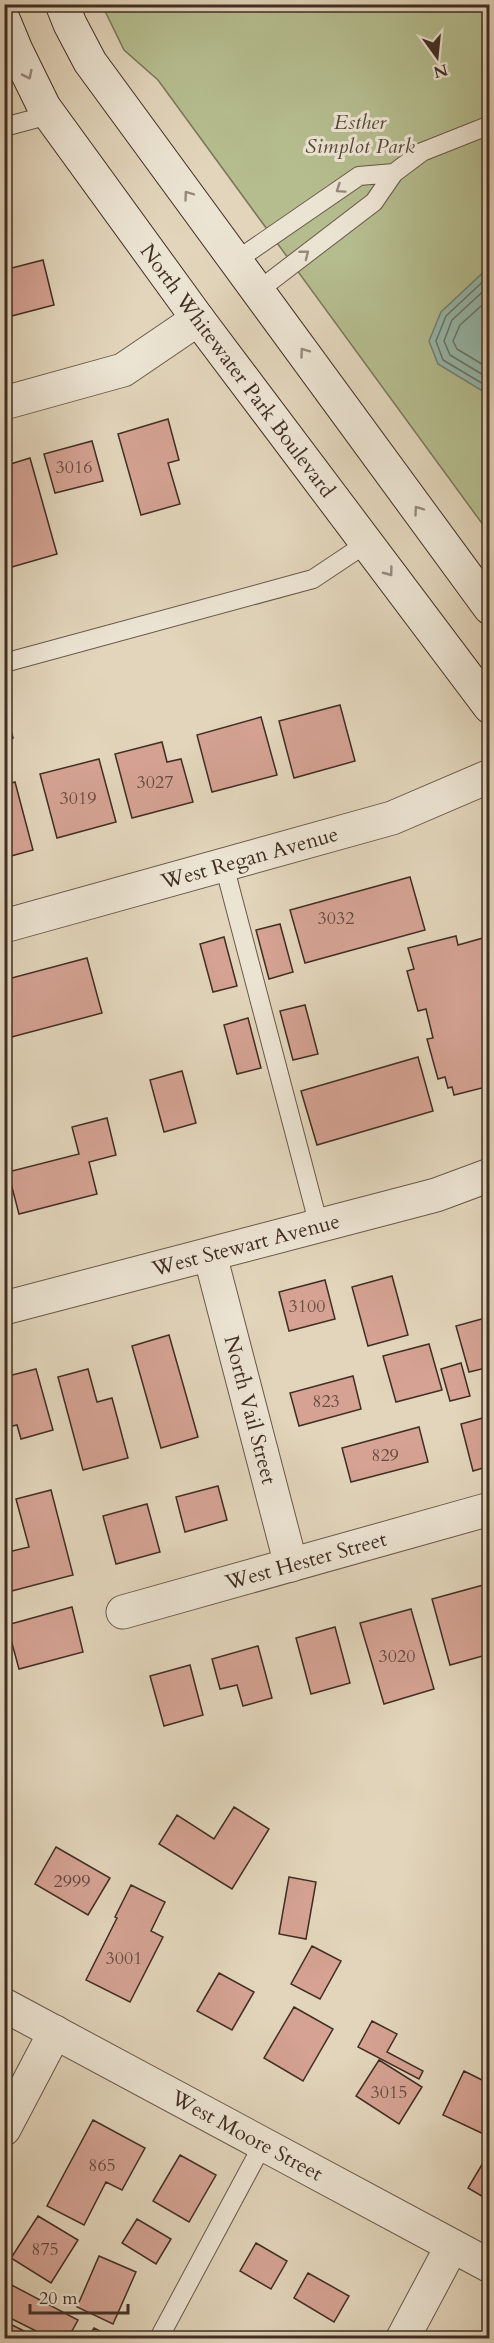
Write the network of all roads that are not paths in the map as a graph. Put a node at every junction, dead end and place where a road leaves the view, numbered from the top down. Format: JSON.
{"nodes":[{"id":1,"x":62,"y":4,"type":"edge"},
{"id":2,"x":4,"y":21,"type":"edge"},
{"id":3,"x":49,"y":115,"type":"junction"},
{"id":4,"x":489,"y":125,"type":"edge"},
{"id":5,"x":4,"y":128,"type":"edge"},
{"id":6,"x":394,"y":172,"type":"junction"},
{"id":7,"x":319,"y":204,"type":"junction"},
{"id":8,"x":337,"y":230,"type":"junction"},
{"id":9,"x":237,"y":260,"type":"junction"},
{"id":10,"x":259,"y":290,"type":"junction"},
{"id":11,"x":198,"y":319,"type":"junction"},
{"id":12,"x":4,"y":403,"type":"edge"},
{"id":13,"x":367,"y":543,"type":"junction"},
{"id":14,"x":489,"y":608,"type":"edge"},
{"id":15,"x":4,"y":663,"type":"edge"},
{"id":16,"x":489,"y":707,"type":"edge"},
{"id":17,"x":489,"y":776,"type":"edge"},
{"id":18,"x":224,"y":865,"type":"junction"},
{"id":19,"x":4,"y":926,"type":"edge"},
{"id":20,"x":489,"y":1175,"type":"edge"},
{"id":21,"x":319,"y":1226,"type":"junction"},
{"id":22,"x":210,"y":1255,"type":"junction"},
{"id":23,"x":4,"y":1308,"type":"edge"},
{"id":24,"x":489,"y":1509,"type":"edge"},
{"id":25,"x":291,"y":1565,"type":"junction"},
{"id":26,"x":123,"y":1612,"type":"dead end"},
{"id":27,"x":4,"y":2005,"type":"edge"},
{"id":28,"x":55,"y":2032,"type":"junction"},
{"id":29,"x":4,"y":2129,"type":"edge"},
{"id":30,"x":263,"y":2144,"type":"junction"},
{"id":31,"x":452,"y":2246,"type":"junction"},
{"id":32,"x":489,"y":2266,"type":"edge"},
{"id":33,"x":159,"y":2338,"type":"edge"},
{"id":34,"x":403,"y":2338,"type":"edge"}],
"edges":[{"from":9,"to":1,"type":"street","one_way":true},
{"from":2,"to":3,"type":"street","name":"North Whitewater Park Boulevard","one_way":true},
{"from":3,"to":5,"type":"lane"},
{"from":3,"to":11,"type":"street","name":"North Whitewater Park Boulevard"},
{"from":4,"to":6,"type":"lane"},
{"from":6,"to":7,"type":"lane","one_way":true},
{"from":6,"to":8,"type":"lane"},
{"from":7,"to":8,"type":"lane"},
{"from":7,"to":9,"type":"lane"},
{"from":10,"to":8,"type":"lane","one_way":true},
{"from":9,"to":10,"type":"street"},
{"from":14,"to":10,"type":"street","one_way":true},
{"from":11,"to":12,"type":"street"},
{"from":11,"to":13,"type":"street","name":"North Whitewater Park Boulevard"},
{"from":13,"to":15,"type":"lane"},
{"from":13,"to":16,"type":"street","name":"North Whitewater Park Boulevard","one_way":true},
{"from":17,"to":18,"type":"street","name":"West Regan Avenue"},
{"from":18,"to":19,"type":"street","name":"West Regan Avenue"},
{"from":18,"to":21,"type":"lane"},
{"from":20,"to":21,"type":"street","name":"West Stewart Avenue"},
{"from":21,"to":22,"type":"street","name":"West Stewart Avenue"},
{"from":22,"to":23,"type":"street","name":"West Stewart Avenue"},
{"from":22,"to":25,"type":"street","name":"North Vail Street"},
{"from":24,"to":25,"type":"street","name":"West Hester Street"},
{"from":25,"to":26,"type":"street","name":"West Hester Street"},
{"from":27,"to":28,"type":"street","name":"West Moore Street"},
{"from":28,"to":29,"type":"street"},
{"from":28,"to":30,"type":"street","name":"West Moore Street"},
{"from":30,"to":31,"type":"street","name":"West Moore Street"},
{"from":30,"to":33,"type":"lane"},
{"from":31,"to":32,"type":"street","name":"West Moore Street"},
{"from":31,"to":34,"type":"street"}]}
